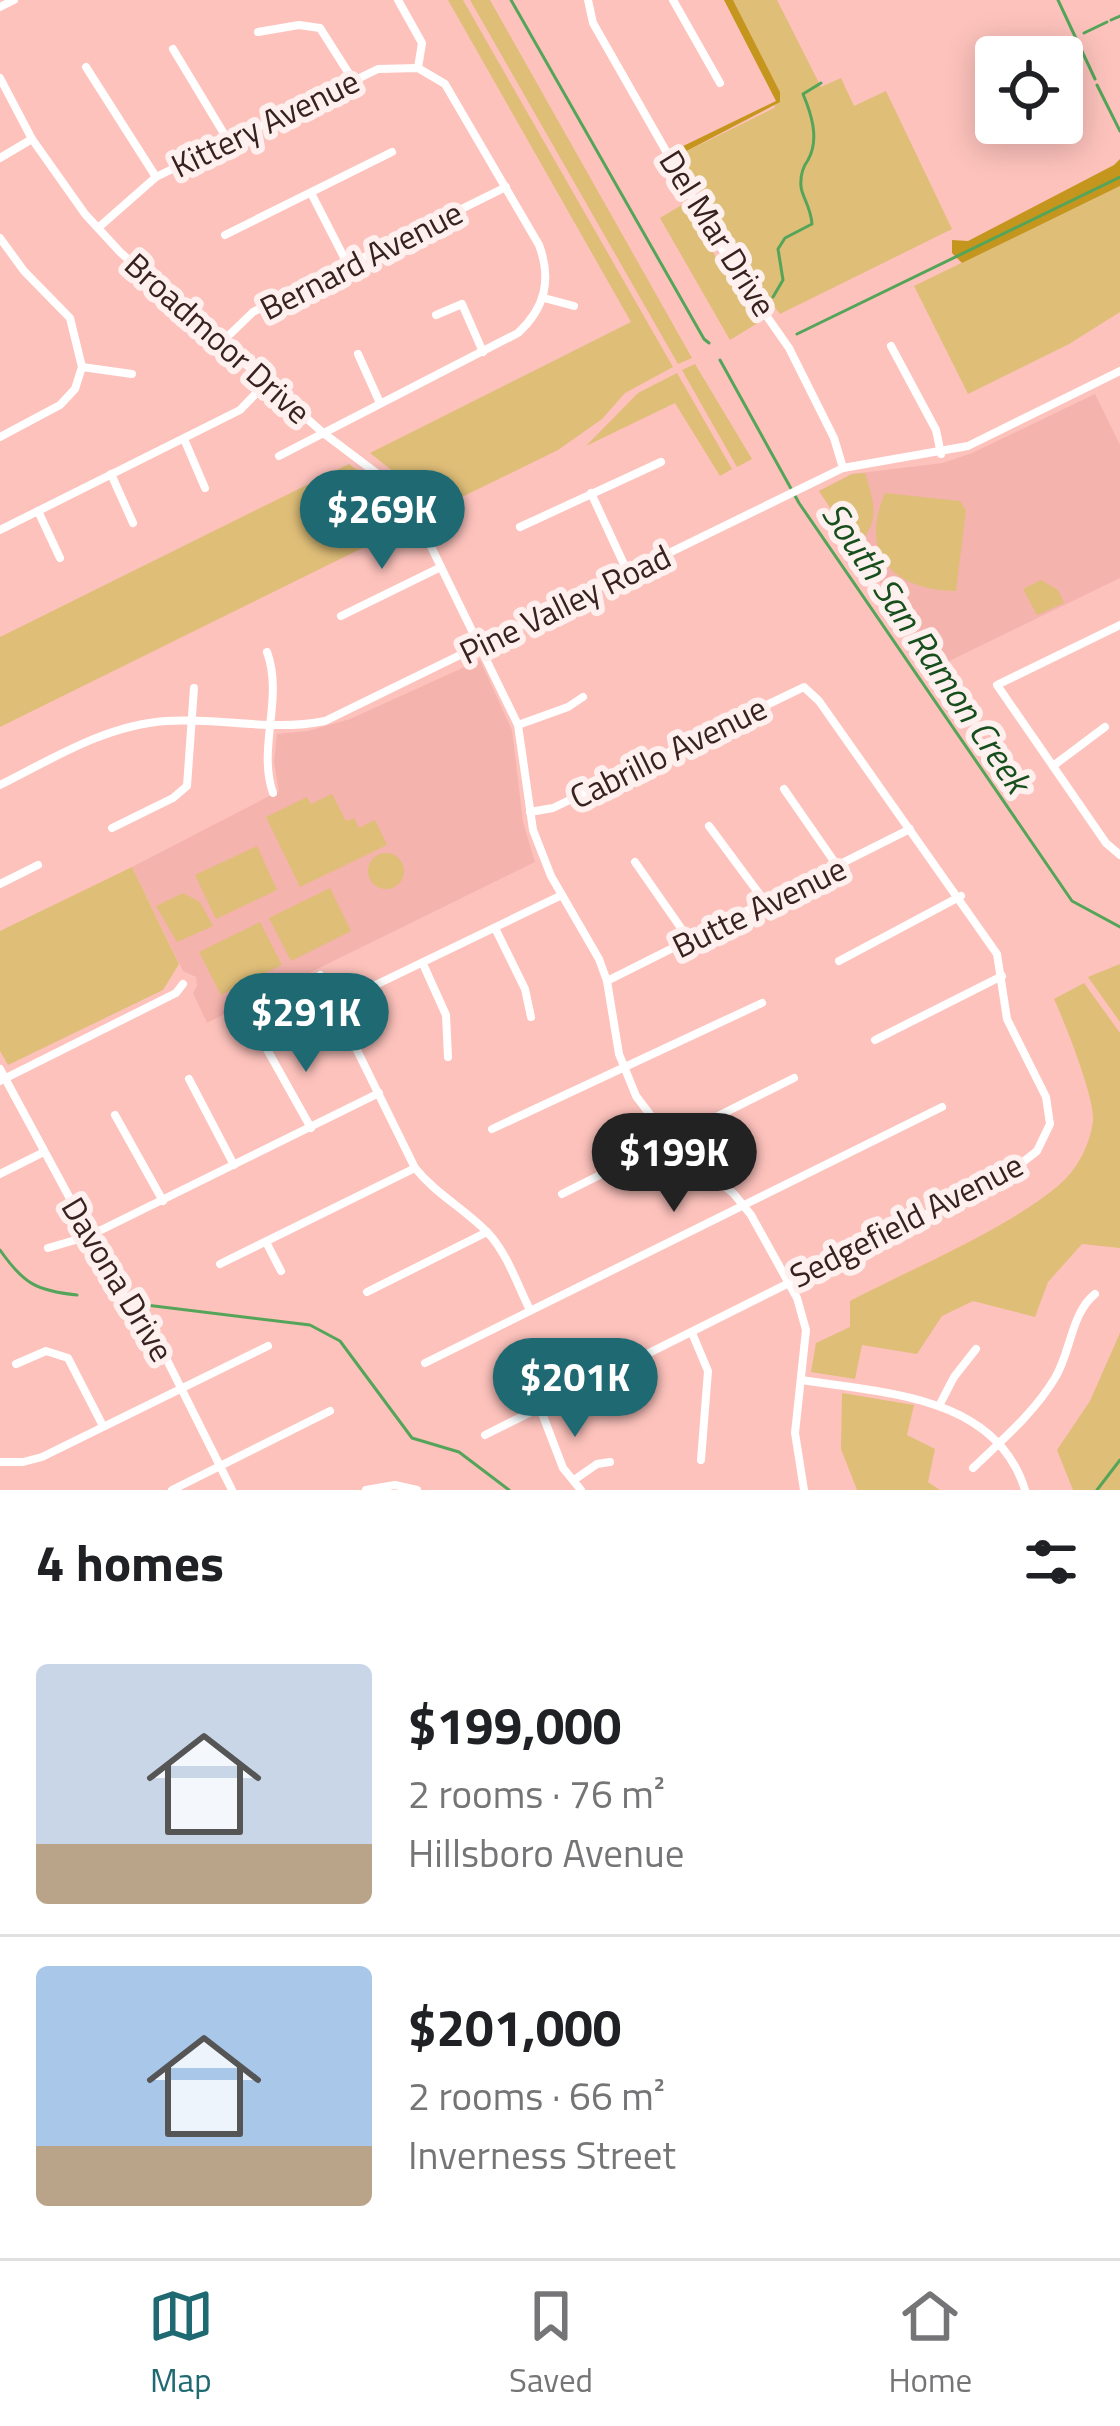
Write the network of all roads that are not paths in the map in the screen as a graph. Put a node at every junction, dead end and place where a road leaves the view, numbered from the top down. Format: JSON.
{"nodes":[{"id":1,"x":14,"y":0,"type":"edge"},
{"id":2,"x":398,"y":0,"type":"edge"},
{"id":3,"x":588,"y":0,"type":"edge"},
{"id":4,"x":673,"y":0,"type":"edge"},
{"id":5,"x":0,"y":7,"type":"edge"},
{"id":6,"x":258,"y":32,"type":"dead end"},
{"id":7,"x":172,"y":50,"type":"dead end"},
{"id":8,"x":86,"y":67,"type":"dead end"},
{"id":9,"x":418,"y":68,"type":"junction"},
{"id":10,"x":0,"y":78,"type":"edge"},
{"id":11,"x":353,"y":80,"type":"junction"},
{"id":12,"x":720,"y":83,"type":"dead end"},
{"id":13,"x":32,"y":139,"type":"junction"},
{"id":14,"x":229,"y":142,"type":"junction"},
{"id":15,"x":392,"y":152,"type":"dead end"},
{"id":16,"x":0,"y":158,"type":"edge"},
{"id":17,"x":156,"y":177,"type":"junction"},
{"id":18,"x":506,"y":187,"type":"junction"},
{"id":19,"x":311,"y":193,"type":"junction"},
{"id":20,"x":98,"y":228,"type":"junction"},
{"id":21,"x":225,"y":235,"type":"dead end"},
{"id":22,"x":0,"y":238,"type":"edge"},
{"id":23,"x":348,"y":265,"type":"junction"},
{"id":24,"x":544,"y":298,"type":"junction"},
{"id":25,"x":574,"y":306,"type":"dead end"},
{"id":26,"x":436,"y":315,"type":"dead end"},
{"id":27,"x":222,"y":341,"type":"junction"},
{"id":28,"x":891,"y":346,"type":"dead end"},
{"id":29,"x":483,"y":352,"type":"junction"},
{"id":30,"x":358,"y":354,"type":"dead end"},
{"id":31,"x":82,"y":367,"type":"junction"},
{"id":32,"x":1120,"y":371,"type":"edge"},
{"id":33,"x":132,"y":374,"type":"dead end"},
{"id":34,"x":266,"y":383,"type":"junction"},
{"id":35,"x":380,"y":403,"type":"junction"},
{"id":36,"x":322,"y":432,"type":"junction"},
{"id":37,"x":0,"y":437,"type":"edge"},
{"id":38,"x":184,"y":439,"type":"junction"},
{"id":39,"x":941,"y":454,"type":"junction"},
{"id":40,"x":279,"y":456,"type":"dead end"},
{"id":41,"x":661,"y":462,"type":"dead end"},
{"id":42,"x":843,"y":468,"type":"junction"},
{"id":43,"x":111,"y":474,"type":"junction"},
{"id":44,"x":205,"y":488,"type":"dead end"},
{"id":45,"x":591,"y":494,"type":"junction"},
{"id":46,"x":38,"y":511,"type":"junction"},
{"id":47,"x":133,"y":524,"type":"dead end"},
{"id":48,"x":520,"y":527,"type":"dead end"},
{"id":49,"x":0,"y":530,"type":"edge"},
{"id":50,"x":60,"y":558,"type":"dead end"},
{"id":51,"x":441,"y":567,"type":"junction"},
{"id":52,"x":628,"y":573,"type":"junction"},
{"id":53,"x":341,"y":616,"type":"dead end"},
{"id":54,"x":1120,"y":625,"type":"edge"},
{"id":55,"x":480,"y":646,"type":"junction"},
{"id":56,"x":267,"y":652,"type":"dead end"},
{"id":57,"x":804,"y":687,"type":"joint"},
{"id":58,"x":194,"y":688,"type":"dead end"},
{"id":59,"x":583,"y":697,"type":"dead end"},
{"id":60,"x":191,"y":720,"type":"junction"},
{"id":61,"x":518,"y":725,"type":"junction"},
{"id":62,"x":272,"y":727,"type":"junction"},
{"id":63,"x":1105,"y":728,"type":"dead end"},
{"id":64,"x":1053,"y":766,"type":"junction"},
{"id":65,"x":0,"y":785,"type":"edge"},
{"id":66,"x":784,"y":790,"type":"dead end"},
{"id":67,"x":273,"y":794,"type":"dead end"},
{"id":68,"x":530,"y":812,"type":"junction"},
{"id":69,"x":709,"y":826,"type":"dead end"},
{"id":70,"x":112,"y":828,"type":"dead end"},
{"id":71,"x":910,"y":829,"type":"junction"},
{"id":72,"x":1120,"y":855,"type":"edge"},
{"id":73,"x":635,"y":862,"type":"dead end"},
{"id":74,"x":38,"y":865,"type":"dead end"},
{"id":75,"x":838,"y":867,"type":"junction"},
{"id":76,"x":0,"y":884,"type":"edge"},
{"id":77,"x":562,"y":895,"type":"junction"},
{"id":78,"x":961,"y":896,"type":"junction"},
{"id":79,"x":766,"y":903,"type":"junction"},
{"id":80,"x":495,"y":928,"type":"junction"},
{"id":81,"x":690,"y":941,"type":"junction"},
{"id":82,"x":839,"y":961,"type":"dead end"},
{"id":83,"x":423,"y":964,"type":"junction"},
{"id":84,"x":320,"y":974,"type":"dead end"},
{"id":85,"x":1002,"y":976,"type":"junction"},
{"id":86,"x":607,"y":981,"type":"junction"},
{"id":87,"x":183,"y":984,"type":"dead end"},
{"id":88,"x":762,"y":1003,"type":"dead end"},
{"id":89,"x":334,"y":1005,"type":"junction"},
{"id":90,"x":531,"y":1017,"type":"dead end"},
{"id":91,"x":875,"y":1040,"type":"dead end"},
{"id":92,"x":264,"y":1044,"type":"dead end"},
{"id":93,"x":448,"y":1057,"type":"dead end"},
{"id":94,"x":623,"y":1066,"type":"junction"},
{"id":95,"x":2,"y":1076,"type":"edge"},
{"id":96,"x":794,"y":1078,"type":"dead end"},
{"id":97,"x":189,"y":1079,"type":"dead end"},
{"id":98,"x":379,"y":1093,"type":"junction"},
{"id":99,"x":942,"y":1107,"type":"dead end"},
{"id":100,"x":115,"y":1115,"type":"dead end"},
{"id":101,"x":311,"y":1128,"type":"junction"},
{"id":102,"x":492,"y":1129,"type":"dead end"},
{"id":103,"x":670,"y":1141,"type":"junction"},
{"id":104,"x":44,"y":1152,"type":"junction"},
{"id":105,"x":233,"y":1166,"type":"junction"},
{"id":106,"x":415,"y":1168,"type":"junction"},
{"id":107,"x":0,"y":1174,"type":"edge"},
{"id":108,"x":562,"y":1194,"type":"dead end"},
{"id":109,"x":163,"y":1201,"type":"junction"},
{"id":110,"x":743,"y":1205,"type":"junction"},
{"id":111,"x":488,"y":1232,"type":"junction"},
{"id":112,"x":89,"y":1236,"type":"junction"},
{"id":113,"x":266,"y":1241,"type":"junction"},
{"id":114,"x":48,"y":1249,"type":"dead end"},
{"id":115,"x":220,"y":1264,"type":"dead end"},
{"id":116,"x":281,"y":1271,"type":"dead end"},
{"id":117,"x":788,"y":1281,"type":"junction"},
{"id":118,"x":367,"y":1292,"type":"dead end"},
{"id":119,"x":1095,"y":1294,"type":"dead end"},
{"id":120,"x":530,"y":1310,"type":"junction"},
{"id":121,"x":692,"y":1333,"type":"junction"},
{"id":122,"x":268,"y":1346,"type":"dead end"},
{"id":123,"x":976,"y":1349,"type":"dead end"},
{"id":124,"x":16,"y":1364,"type":"dead end"},
{"id":125,"x":425,"y":1364,"type":"dead end"},
{"id":126,"x":802,"y":1380,"type":"junction"},
{"id":127,"x":182,"y":1388,"type":"junction"},
{"id":128,"x":940,"y":1404,"type":"junction"},
{"id":129,"x":540,"y":1408,"type":"junction"},
{"id":130,"x":330,"y":1411,"type":"dead end"},
{"id":131,"x":103,"y":1426,"type":"junction"},
{"id":132,"x":485,"y":1435,"type":"dead end"},
{"id":133,"x":998,"y":1444,"type":"junction"},
{"id":134,"x":701,"y":1460,"type":"dead end"},
{"id":135,"x":0,"y":1462,"type":"edge"},
{"id":136,"x":610,"y":1462,"type":"dead end"},
{"id":137,"x":220,"y":1466,"type":"junction"},
{"id":138,"x":973,"y":1468,"type":"dead end"},
{"id":139,"x":574,"y":1480,"type":"junction"},
{"id":140,"x":172,"y":1490,"type":"edge"},
{"id":141,"x":232,"y":1490,"type":"edge"},
{"id":142,"x":366,"y":1490,"type":"edge"},
{"id":143,"x":418,"y":1490,"type":"edge"},
{"id":144,"x":581,"y":1490,"type":"edge"},
{"id":145,"x":804,"y":1490,"type":"edge"},
{"id":146,"x":1025,"y":1490,"type":"edge"}],
"edges":[{"from":1,"to":5,"type":"street"},
{"from":2,"to":9,"type":"street"},
{"from":3,"to":42,"type":"street","name":"Del Mar Drive"},
{"from":4,"to":12,"type":"street"},
{"from":6,"to":11,"type":"street"},
{"from":7,"to":14,"type":"street"},
{"from":8,"to":17,"type":"street"},
{"from":9,"to":11,"type":"street","name":"Kittery Avenue"},
{"from":9,"to":18,"type":"street"},
{"from":10,"to":13,"type":"street","name":"Broadmoor Drive"},
{"from":11,"to":14,"type":"street","name":"Kittery Avenue"},
{"from":13,"to":16,"type":"street"},
{"from":13,"to":20,"type":"street","name":"Broadmoor Drive"},
{"from":14,"to":17,"type":"street","name":"Kittery Avenue"},
{"from":15,"to":19,"type":"street"},
{"from":17,"to":20,"type":"street","name":"Kittery Avenue"},
{"from":18,"to":23,"type":"street","name":"Bernard Avenue"},
{"from":18,"to":24,"type":"street"},
{"from":19,"to":21,"type":"street"},
{"from":19,"to":23,"type":"street"},
{"from":20,"to":27,"type":"street","name":"Broadmoor Drive"},
{"from":22,"to":31,"type":"street"},
{"from":23,"to":27,"type":"street","name":"Bernard Avenue"},
{"from":24,"to":25,"type":"street"},
{"from":24,"to":29,"type":"street"},
{"from":26,"to":29,"type":"street"},
{"from":27,"to":34,"type":"street","name":"Broadmoor Drive"},
{"from":28,"to":39,"type":"street"},
{"from":29,"to":35,"type":"street"},
{"from":30,"to":35,"type":"street"},
{"from":31,"to":33,"type":"street"},
{"from":31,"to":37,"type":"street"},
{"from":32,"to":39,"type":"street","name":"Pine Valley Road"},
{"from":34,"to":36,"type":"street","name":"Broadmoor Drive"},
{"from":34,"to":38,"type":"street"},
{"from":35,"to":36,"type":"street"},
{"from":36,"to":40,"type":"street"},
{"from":36,"to":51,"type":"street","name":"Broadmoor Drive"},
{"from":38,"to":43,"type":"street"},
{"from":38,"to":44,"type":"street"},
{"from":39,"to":42,"type":"street","name":"Pine Valley Road"},
{"from":41,"to":45,"type":"street"},
{"from":42,"to":52,"type":"street","name":"Pine Valley Road"},
{"from":43,"to":46,"type":"street"},
{"from":43,"to":47,"type":"street"},
{"from":45,"to":48,"type":"street"},
{"from":45,"to":52,"type":"street"},
{"from":46,"to":49,"type":"street"},
{"from":46,"to":50,"type":"street"},
{"from":51,"to":53,"type":"street"},
{"from":51,"to":55,"type":"street","name":"Broadmoor Drive"},
{"from":52,"to":55,"type":"street","name":"Pine Valley Road"},
{"from":54,"to":64,"type":"street"},
{"from":55,"to":61,"type":"street","name":"Broadmoor Drive"},
{"from":55,"to":62,"type":"street","name":"Pine Valley Road"},
{"from":56,"to":62,"type":"street"},
{"from":57,"to":68,"type":"street","name":"Cabrillo Avenue"},
{"from":57,"to":71,"type":"street","name":"Sedgefield Avenue"},
{"from":58,"to":60,"type":"street"},
{"from":59,"to":61,"type":"street"},
{"from":60,"to":62,"type":"street","name":"Pine Valley Road"},
{"from":60,"to":65,"type":"street","name":"Pine Valley Road"},
{"from":60,"to":70,"type":"street"},
{"from":61,"to":68,"type":"street","name":"Broadmoor Drive"},
{"from":62,"to":67,"type":"street"},
{"from":63,"to":64,"type":"street"},
{"from":64,"to":72,"type":"street"},
{"from":66,"to":75,"type":"street"},
{"from":68,"to":77,"type":"street","name":"Broadmoor Drive"},
{"from":69,"to":79,"type":"street"},
{"from":71,"to":75,"type":"street","name":"Butte Avenue"},
{"from":71,"to":78,"type":"street","name":"Sedgefield Avenue"},
{"from":73,"to":81,"type":"street"},
{"from":74,"to":76,"type":"street"},
{"from":75,"to":79,"type":"street","name":"Butte Avenue"},
{"from":77,"to":80,"type":"street"},
{"from":77,"to":86,"type":"street","name":"Broadmoor Drive"},
{"from":78,"to":82,"type":"street"},
{"from":78,"to":85,"type":"street","name":"Sedgefield Avenue"},
{"from":79,"to":81,"type":"street","name":"Butte Avenue"},
{"from":80,"to":83,"type":"street"},
{"from":80,"to":90,"type":"street"},
{"from":81,"to":86,"type":"street","name":"Butte Avenue"},
{"from":83,"to":89,"type":"street"},
{"from":83,"to":93,"type":"street"},
{"from":84,"to":89,"type":"street"},
{"from":85,"to":91,"type":"street"},
{"from":85,"to":117,"type":"street","name":"Sedgefield Avenue"},
{"from":86,"to":94,"type":"street","name":"Broadmoor Drive"},
{"from":87,"to":95,"type":"street"},
{"from":88,"to":94,"type":"street"},
{"from":89,"to":98,"type":"street"},
{"from":92,"to":101,"type":"street"},
{"from":94,"to":102,"type":"street"},
{"from":94,"to":103,"type":"street","name":"Broadmoor Drive"},
{"from":95,"to":104,"type":"street","name":"Davona Drive"},
{"from":96,"to":103,"type":"street"},
{"from":97,"to":105,"type":"street"},
{"from":98,"to":101,"type":"street"},
{"from":98,"to":106,"type":"street"},
{"from":99,"to":110,"type":"street"},
{"from":100,"to":109,"type":"street"},
{"from":101,"to":105,"type":"street"},
{"from":103,"to":108,"type":"street"},
{"from":103,"to":110,"type":"street","name":"Broadmoor Drive"},
{"from":104,"to":107,"type":"street"},
{"from":104,"to":112,"type":"street","name":"Davona Drive"},
{"from":105,"to":109,"type":"street"},
{"from":106,"to":111,"type":"street"},
{"from":106,"to":113,"type":"street"},
{"from":109,"to":112,"type":"street"},
{"from":110,"to":117,"type":"street","name":"Broadmoor Drive"},
{"from":110,"to":120,"type":"street"},
{"from":111,"to":118,"type":"street"},
{"from":111,"to":120,"type":"street"},
{"from":112,"to":114,"type":"street"},
{"from":112,"to":127,"type":"street","name":"Davona Drive"},
{"from":113,"to":115,"type":"street"},
{"from":113,"to":116,"type":"street"},
{"from":117,"to":121,"type":"street","name":"Sedgefield Avenue"},
{"from":117,"to":126,"type":"street","name":"Broadmoor Drive"},
{"from":119,"to":133,"type":"street"},
{"from":120,"to":125,"type":"street"},
{"from":121,"to":129,"type":"street","name":"Sedgefield Avenue"},
{"from":121,"to":134,"type":"street"},
{"from":122,"to":127,"type":"street"},
{"from":123,"to":128,"type":"street"},
{"from":124,"to":131,"type":"street"},
{"from":126,"to":128,"type":"street"},
{"from":126,"to":145,"type":"street","name":"Broadmoor Drive"},
{"from":127,"to":131,"type":"street"},
{"from":127,"to":137,"type":"street","name":"Davona Drive"},
{"from":128,"to":133,"type":"street"},
{"from":129,"to":132,"type":"street","name":"Sedgefield Avenue"},
{"from":129,"to":139,"type":"street"},
{"from":130,"to":137,"type":"street"},
{"from":131,"to":135,"type":"street"},
{"from":133,"to":138,"type":"street"},
{"from":133,"to":146,"type":"street"},
{"from":136,"to":139,"type":"street"},
{"from":137,"to":140,"type":"street"},
{"from":137,"to":141,"type":"street","name":"Davona Drive"},
{"from":139,"to":144,"type":"street"},
{"from":142,"to":143,"type":"street"}]}
